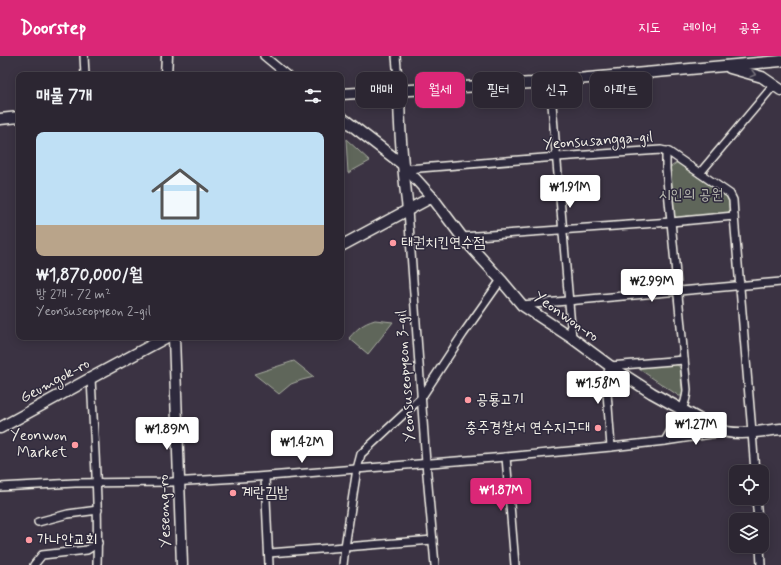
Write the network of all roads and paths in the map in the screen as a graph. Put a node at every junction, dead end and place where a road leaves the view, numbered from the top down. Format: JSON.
{"nodes":[{"id":1,"x":84,"y":56,"type":"edge"},
{"id":2,"x":167,"y":56,"type":"edge"},
{"id":3,"x":264,"y":56,"type":"edge"},
{"id":4,"x":396,"y":56,"type":"edge"},
{"id":5,"x":735,"y":56,"type":"edge"},
{"id":6,"x":781,"y":61,"type":"edge"},
{"id":7,"x":722,"y":66,"type":"junction"},
{"id":8,"x":85,"y":72,"type":"edge"},
{"id":9,"x":166,"y":72,"type":"edge"},
{"id":10,"x":283,"y":72,"type":"edge"},
{"id":11,"x":397,"y":72,"type":"edge"},
{"id":12,"x":582,"y":78,"type":"edge"},
{"id":13,"x":532,"y":82,"type":"edge"},
{"id":14,"x":778,"y":87,"type":"edge"},
{"id":15,"x":407,"y":90,"type":"edge"},
{"id":16,"x":356,"y":93,"type":"edge"},
{"id":17,"x":344,"y":94,"type":"edge"},
{"id":18,"x":399,"y":108,"type":"edge"},
{"id":19,"x":552,"y":108,"type":"edge"},
{"id":20,"x":16,"y":117,"type":"edge"},
{"id":21,"x":0,"y":118,"type":"edge"},
{"id":22,"x":344,"y":119,"type":"edge"},
{"id":23,"x":666,"y":151,"type":"junction"},
{"id":24,"x":557,"y":157,"type":"junction"},
{"id":25,"x":405,"y":167,"type":"junction"},
{"id":26,"x":700,"y":173,"type":"junction"},
{"id":27,"x":432,"y":197,"type":"junction"},
{"id":28,"x":408,"y":210,"type":"junction"},
{"id":29,"x":734,"y":216,"type":"junction"},
{"id":30,"x":671,"y":222,"type":"junction"},
{"id":31,"x":563,"y":230,"type":"junction"},
{"id":32,"x":462,"y":237,"type":"junction"},
{"id":33,"x":344,"y":244,"type":"edge"},
{"id":34,"x":501,"y":280,"type":"junction"},
{"id":35,"x":781,"y":282,"type":"edge"},
{"id":36,"x":740,"y":286,"type":"junction"},
{"id":37,"x":677,"y":291,"type":"junction"},
{"id":38,"x":569,"y":301,"type":"junction"},
{"id":39,"x":522,"y":305,"type":"junction"},
{"id":40,"x":572,"y":338,"type":"junction"},
{"id":41,"x":161,"y":340,"type":"edge"},
{"id":42,"x":174,"y":340,"type":"edge"},
{"id":43,"x":684,"y":360,"type":"junction"},
{"id":44,"x":610,"y":366,"type":"junction"},
{"id":45,"x":90,"y":378,"type":"junction"},
{"id":46,"x":421,"y":398,"type":"junction"},
{"id":47,"x":682,"y":410,"type":"junction"},
{"id":48,"x":0,"y":428,"type":"edge"},
{"id":49,"x":781,"y":429,"type":"edge"},
{"id":50,"x":725,"y":432,"type":"junction"},
{"id":51,"x":752,"y":432,"type":"junction"},
{"id":52,"x":665,"y":441,"type":"junction"},
{"id":53,"x":611,"y":447,"type":"junction"},
{"id":54,"x":506,"y":457,"type":"junction"},
{"id":55,"x":426,"y":463,"type":"junction"},
{"id":56,"x":754,"y":465,"type":"edge"},
{"id":57,"x":357,"y":469,"type":"junction"},
{"id":58,"x":265,"y":477,"type":"junction"},
{"id":59,"x":97,"y":482,"type":"junction"},
{"id":60,"x":179,"y":482,"type":"junction"},
{"id":61,"x":0,"y":487,"type":"edge"},
{"id":62,"x":98,"y":510,"type":"junction"},
{"id":63,"x":38,"y":522,"type":"dead end"},
{"id":64,"x":433,"y":540,"type":"junction"},
{"id":65,"x":98,"y":543,"type":"junction"},
{"id":66,"x":345,"y":547,"type":"junction"},
{"id":67,"x":269,"y":553,"type":"junction"},
{"id":68,"x":760,"y":553,"type":"edge"},
{"id":69,"x":34,"y":565,"type":"edge"},
{"id":70,"x":97,"y":565,"type":"edge"},
{"id":71,"x":182,"y":565,"type":"edge"},
{"id":72,"x":269,"y":565,"type":"edge"},
{"id":73,"x":343,"y":565,"type":"edge"},
{"id":74,"x":435,"y":565,"type":"edge"},
{"id":75,"x":515,"y":565,"type":"edge"},
{"id":76,"x":761,"y":565,"type":"edge"}],
"edges":[{"from":1,"to":8,"type":"street"},
{"from":2,"to":9,"type":"street"},
{"from":3,"to":10,"type":"street"},
{"from":4,"to":11,"type":"street"},
{"from":5,"to":7,"type":"street"},
{"from":6,"to":7,"type":"street"},
{"from":7,"to":12,"type":"street"},
{"from":7,"to":14,"type":"street","one_way":true},
{"from":13,"to":15,"type":"street"},
{"from":14,"to":26,"type":"street"},
{"from":16,"to":17,"type":"street"},
{"from":18,"to":25,"type":"street"},
{"from":19,"to":24,"type":"street"},
{"from":20,"to":21,"type":"street"},
{"from":22,"to":25,"type":"street","name":"Yeonwon-ro"},
{"from":23,"to":24,"type":"street","name":"Yeonsusangga-gil"},
{"from":23,"to":26,"type":"street","name":"Yeonsusangga-gil"},
{"from":23,"to":30,"type":"street"},
{"from":24,"to":25,"type":"street","name":"Yeonsusangga-gil"},
{"from":24,"to":31,"type":"street"},
{"from":25,"to":27,"type":"street","name":"Yeonwon-ro"},
{"from":25,"to":28,"type":"street"},
{"from":26,"to":29,"type":"street","name":"Yeonsusangga-gil"},
{"from":27,"to":28,"type":"street"},
{"from":27,"to":32,"type":"street","name":"Yeonwon-ro"},
{"from":28,"to":33,"type":"street"},
{"from":28,"to":46,"type":"street","name":"Yeonsuseopyeon 3-gil"},
{"from":29,"to":30,"type":"street"},
{"from":29,"to":36,"type":"street","name":"Yeonsusangga-gil"},
{"from":30,"to":31,"type":"street"},
{"from":30,"to":37,"type":"street"},
{"from":31,"to":32,"type":"street"},
{"from":31,"to":38,"type":"street"},
{"from":32,"to":34,"type":"street","name":"Yeonwon-ro"},
{"from":34,"to":39,"type":"street","name":"Yeonwon-ro"},
{"from":34,"to":46,"type":"street"},
{"from":35,"to":36,"type":"street"},
{"from":36,"to":37,"type":"street"},
{"from":36,"to":51,"type":"street","name":"Yeonsusangga-gil"},
{"from":37,"to":38,"type":"street"},
{"from":37,"to":43,"type":"street"},
{"from":38,"to":39,"type":"street"},
{"from":38,"to":40,"type":"street"},
{"from":39,"to":40,"type":"street","name":"Yeonwon-ro"},
{"from":40,"to":44,"type":"street","name":"Yeonwon-ro"},
{"from":41,"to":45,"type":"street","name":"Geumgok-ro"},
{"from":42,"to":60,"type":"street","name":"Yeseong-ro"},
{"from":43,"to":44,"type":"street"},
{"from":43,"to":47,"type":"street"},
{"from":44,"to":47,"type":"street","name":"Yeonwon-ro"},
{"from":44,"to":53,"type":"street"},
{"from":45,"to":48,"type":"street","name":"Geumgok-ro"},
{"from":45,"to":59,"type":"street"},
{"from":46,"to":55,"type":"street","name":"Yeonsuseopyeon 3-gil"},
{"from":46,"to":57,"type":"street"},
{"from":47,"to":50,"type":"street","name":"Yeonwon-ro"},
{"from":47,"to":52,"type":"street"},
{"from":49,"to":51,"type":"street","name":"Yeonwon-ro"},
{"from":50,"to":51,"type":"street","name":"Yeonwon-ro"},
{"from":50,"to":52,"type":"street"},
{"from":51,"to":56,"type":"street","name":"Yeonsusangga-gil"},
{"from":52,"to":53,"type":"street"},
{"from":53,"to":54,"type":"street"},
{"from":54,"to":55,"type":"street"},
{"from":54,"to":75,"type":"street"},
{"from":55,"to":57,"type":"street"},
{"from":55,"to":64,"type":"street","name":"Yeonsuseopyeon 3-gil"},
{"from":57,"to":58,"type":"street"},
{"from":57,"to":66,"type":"street"},
{"from":58,"to":60,"type":"street"},
{"from":58,"to":67,"type":"street"},
{"from":59,"to":60,"type":"street"},
{"from":59,"to":61,"type":"street"},
{"from":59,"to":62,"type":"street"},
{"from":60,"to":71,"type":"street","name":"Yeseong-ro"},
{"from":62,"to":63,"type":"street"},
{"from":62,"to":65,"type":"street"},
{"from":64,"to":66,"type":"street"},
{"from":64,"to":74,"type":"street","name":"Yeonsuseopyeon 3-gil"},
{"from":65,"to":69,"type":"street"},
{"from":65,"to":70,"type":"street"},
{"from":66,"to":67,"type":"street"},
{"from":66,"to":73,"type":"street"},
{"from":67,"to":72,"type":"street"},
{"from":68,"to":76,"type":"street"}]}
